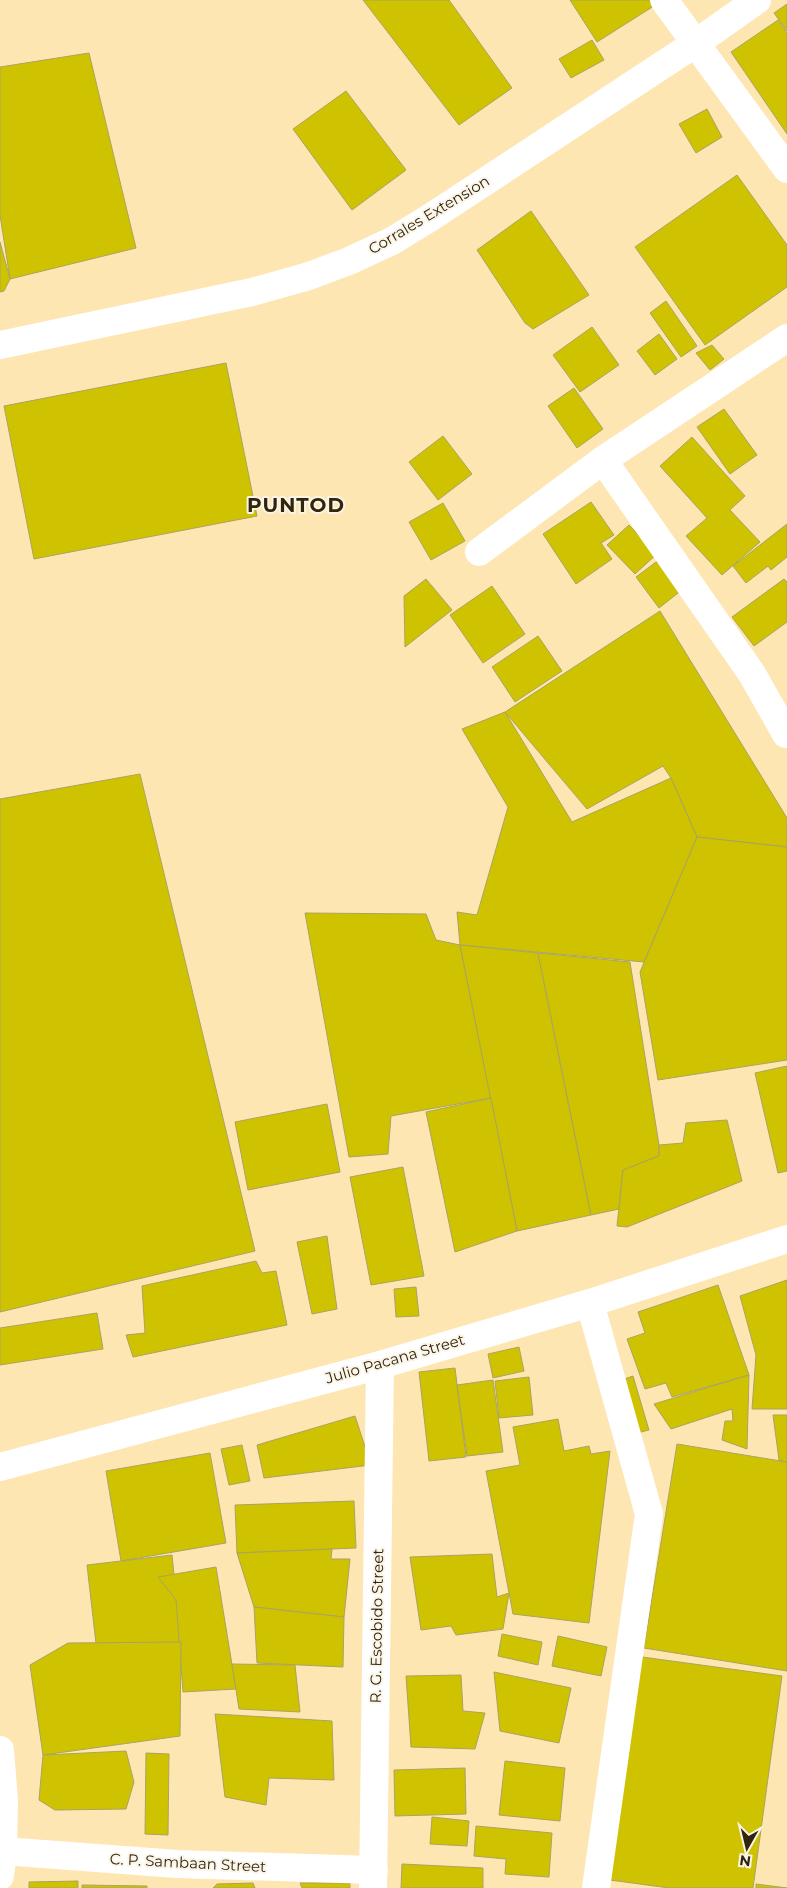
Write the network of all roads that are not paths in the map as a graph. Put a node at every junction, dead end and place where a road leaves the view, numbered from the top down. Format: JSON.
{"nodes":[{"id":1,"x":664,"y":0,"type":"edge"},
{"id":2,"x":756,"y":0,"type":"edge"},
{"id":3,"x":696,"y":43,"type":"junction"},
{"id":4,"x":787,"y":170,"type":"edge"},
{"id":5,"x":787,"y":338,"type":"edge"},
{"id":6,"x":0,"y":345,"type":"edge"},
{"id":7,"x":603,"y":460,"type":"junction"},
{"id":8,"x":479,"y":552,"type":"dead end"},
{"id":9,"x":786,"y":734,"type":"edge"},
{"id":10,"x":787,"y":1239,"type":"edge"},
{"id":11,"x":590,"y":1303,"type":"junction"},
{"id":12,"x":380,"y":1364,"type":"junction"},
{"id":13,"x":0,"y":1467,"type":"edge"},
{"id":14,"x":0,"y":1750,"type":"edge"},
{"id":15,"x":2,"y":1864,"type":"edge"},
{"id":16,"x":177,"y":1876,"type":"edge"},
{"id":17,"x":373,"y":1879,"type":"edge"},
{"id":18,"x":596,"y":1888,"type":"edge"}],
"edges":[{"from":1,"to":3,"type":"main road"},
{"from":2,"to":3,"type":"main road","name":"Corrales Extension"},
{"from":3,"to":4,"type":"main road"},
{"from":3,"to":6,"type":"main road","name":"Corrales Extension"},
{"from":5,"to":7,"type":"main road"},
{"from":7,"to":8,"type":"main road"},
{"from":7,"to":9,"type":"main road"},
{"from":10,"to":11,"type":"main road","name":"Julio Pacana Street"},
{"from":11,"to":12,"type":"main road","name":"Julio Pacana Street"},
{"from":11,"to":18,"type":"main road"},
{"from":12,"to":13,"type":"main road","name":"Julio Pacana Street"},
{"from":12,"to":17,"type":"main road","name":"R. G. Escobido Street"},
{"from":14,"to":15,"type":"main road"},
{"from":15,"to":16,"type":"main road","name":"C. P. Sambaan Street"},
{"from":16,"to":17,"type":"main road","name":"C. P. Sambaan Street"}]}
